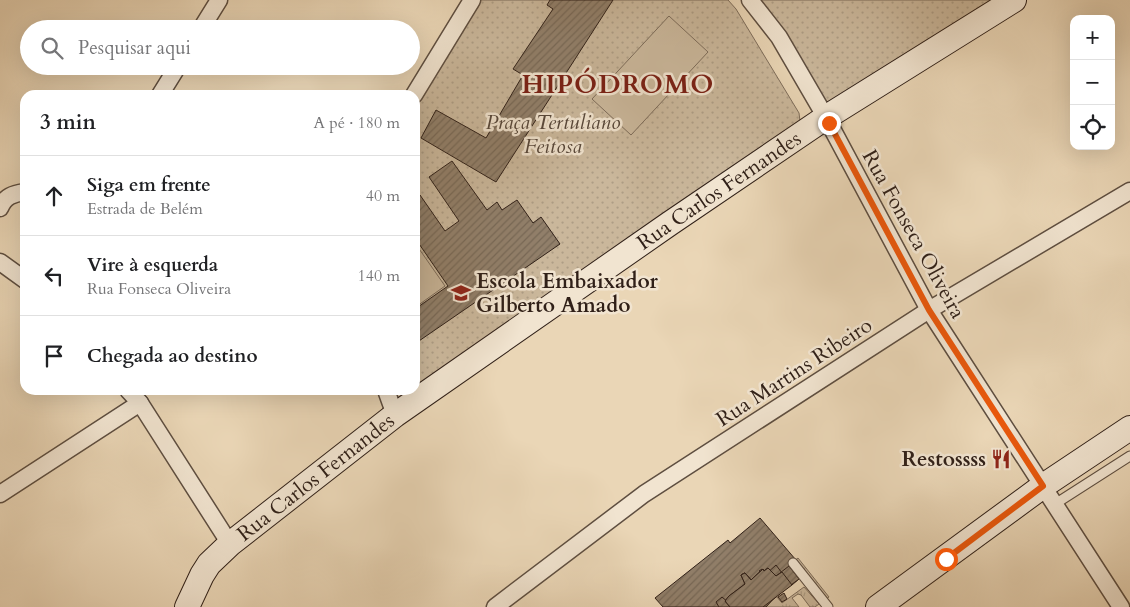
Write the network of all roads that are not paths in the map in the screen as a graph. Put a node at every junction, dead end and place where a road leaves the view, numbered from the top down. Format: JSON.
{"nodes":[{"id":1,"x":219,"y":0,"type":"edge"},
{"id":2,"x":472,"y":0,"type":"edge"},
{"id":3,"x":750,"y":0,"type":"edge"},
{"id":4,"x":1014,"y":0,"type":"edge"},
{"id":5,"x":207,"y":20,"type":"edge"},
{"id":6,"x":172,"y":75,"type":"edge"},
{"id":7,"x":163,"y":90,"type":"edge"},
{"id":8,"x":417,"y":90,"type":"edge"},
{"id":9,"x":825,"y":118,"type":"junction"},
{"id":10,"x":1130,"y":191,"type":"edge"},
{"id":11,"x":20,"y":193,"type":"edge"},
{"id":12,"x":0,"y":208,"type":"edge"},
{"id":13,"x":0,"y":262,"type":"edge"},
{"id":14,"x":20,"y":276,"type":"edge"},
{"id":15,"x":929,"y":310,"type":"junction"},
{"id":16,"x":132,"y":395,"type":"edge"},
{"id":17,"x":388,"y":395,"type":"edge"},
{"id":18,"x":140,"y":404,"type":"junction"},
{"id":19,"x":395,"y":415,"type":"junction"},
{"id":20,"x":1130,"y":428,"type":"edge"},
{"id":21,"x":1130,"y":456,"type":"edge"},
{"id":22,"x":0,"y":494,"type":"edge"},
{"id":23,"x":1049,"y":495,"type":"junction"},
{"id":24,"x":230,"y":544,"type":"junction"},
{"id":25,"x":793,"y":563,"type":"dead end"},
{"id":26,"x":187,"y":607,"type":"edge"},
{"id":27,"x":495,"y":607,"type":"edge"},
{"id":28,"x":828,"y":607,"type":"edge"},
{"id":29,"x":878,"y":607,"type":"edge"},
{"id":30,"x":1120,"y":607,"type":"edge"}],
"edges":[{"from":1,"to":5,"type":"street"},
{"from":2,"to":8,"type":"street"},
{"from":3,"to":9,"type":"street","name":"Rua Fonseca Oliveira"},
{"from":4,"to":9,"type":"street","name":"Rua Carlos Fernandes"},
{"from":6,"to":7,"type":"street"},
{"from":9,"to":15,"type":"street","name":"Rua Fonseca Oliveira"},
{"from":9,"to":19,"type":"street","name":"Rua Carlos Fernandes"},
{"from":10,"to":15,"type":"street","name":"Rua Martins Ribeiro"},
{"from":11,"to":12,"type":"street"},
{"from":13,"to":14,"type":"street"},
{"from":15,"to":23,"type":"street","name":"Rua Fonseca Oliveira"},
{"from":15,"to":27,"type":"street","name":"Rua Martins Ribeiro"},
{"from":16,"to":18,"type":"street"},
{"from":17,"to":19,"type":"street"},
{"from":18,"to":22,"type":"street"},
{"from":18,"to":24,"type":"street"},
{"from":19,"to":24,"type":"street","name":"Rua Carlos Fernandes"},
{"from":20,"to":23,"type":"street"},
{"from":21,"to":23,"type":"lane"},
{"from":23,"to":29,"type":"street"},
{"from":23,"to":30,"type":"street","name":"Rua Fonseca Oliveira"},
{"from":24,"to":26,"type":"street","name":"Rua Carlos Fernandes"},
{"from":25,"to":28,"type":"lane"}]}
